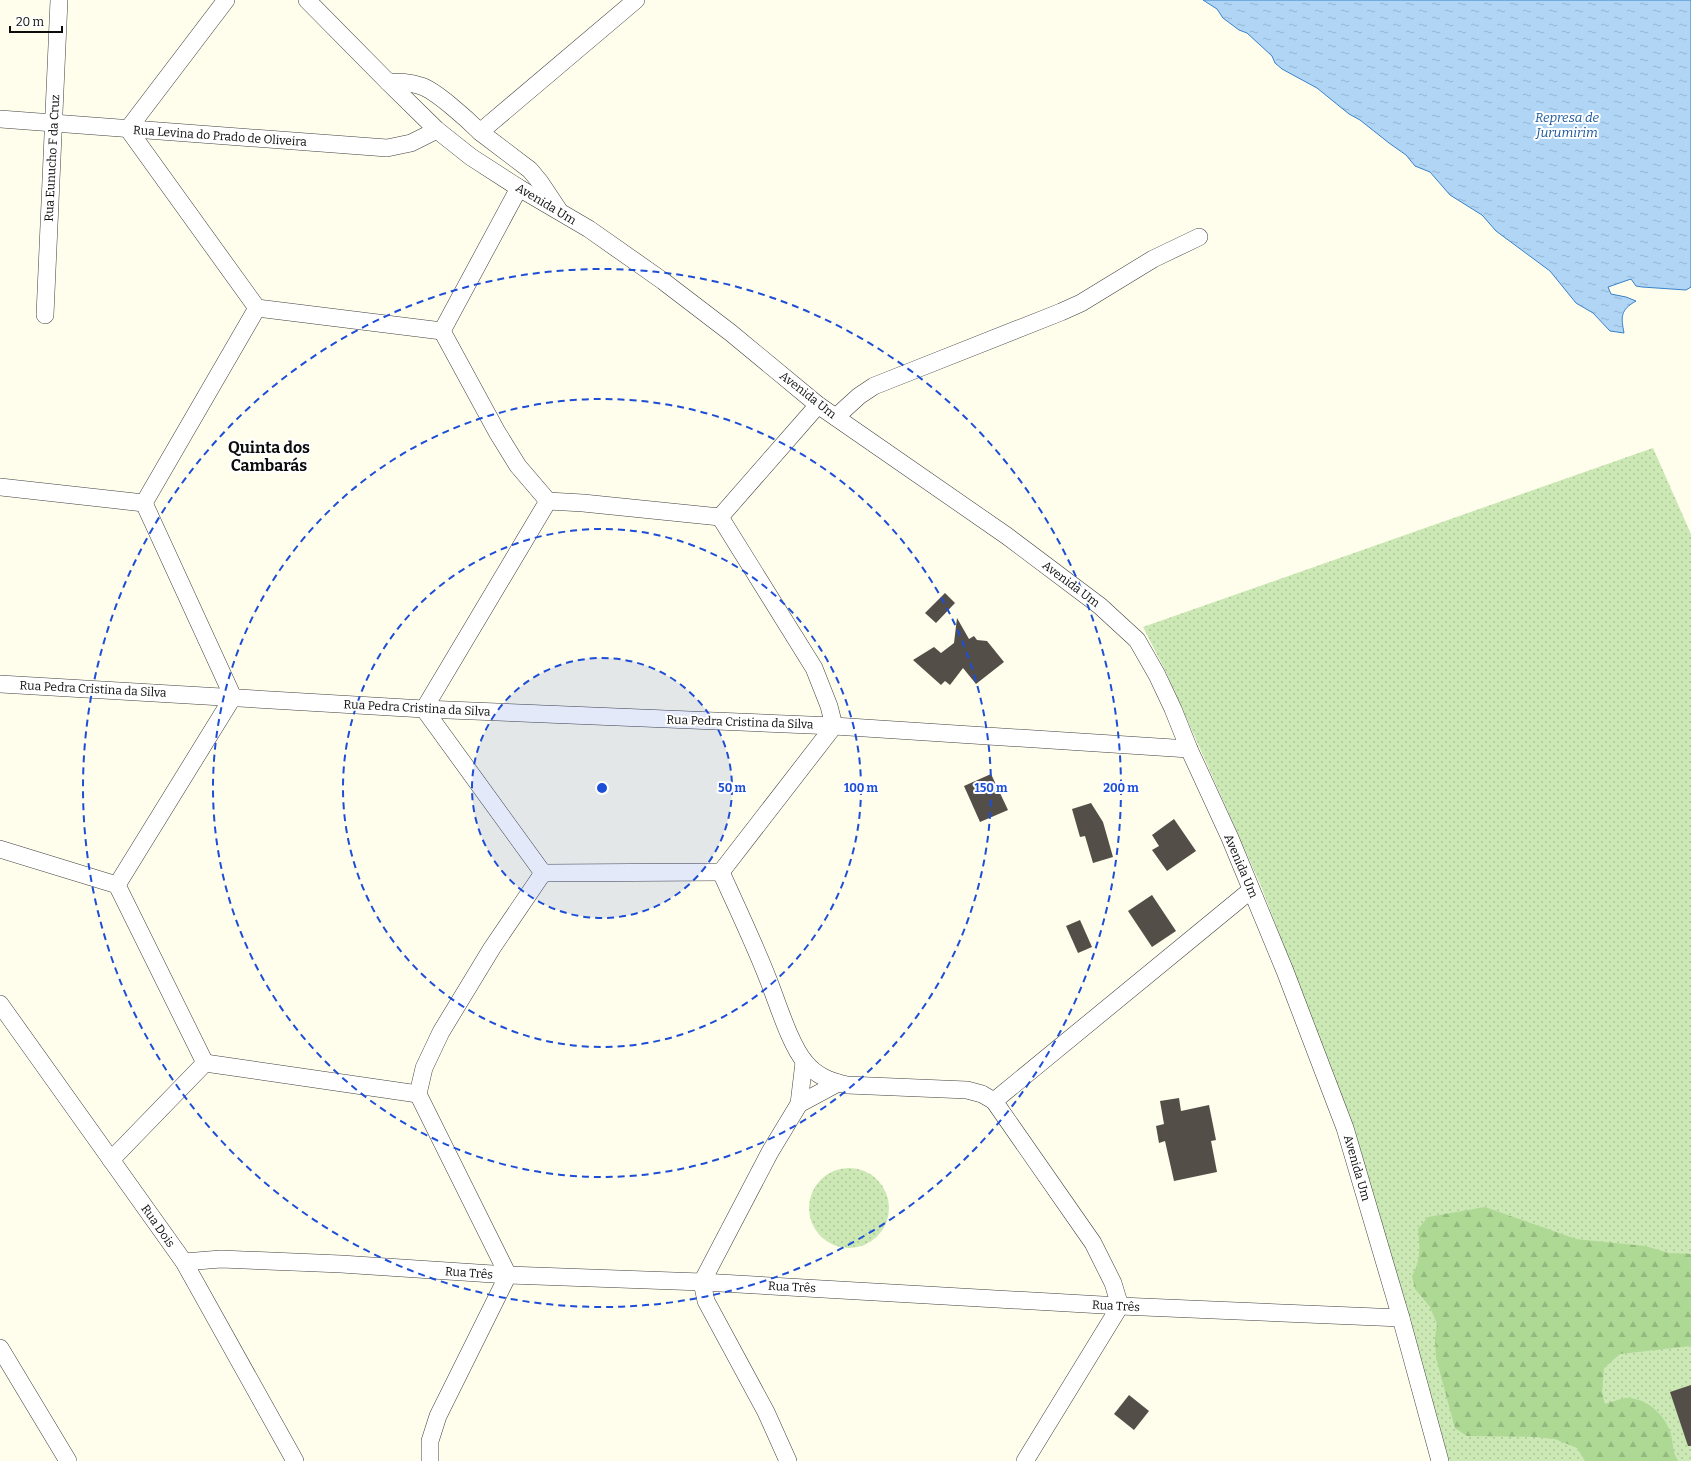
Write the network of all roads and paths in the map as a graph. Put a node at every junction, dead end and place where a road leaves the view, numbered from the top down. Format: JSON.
{"nodes":[{"id":1,"x":59,"y":0,"type":"edge"},
{"id":2,"x":226,"y":0,"type":"edge"},
{"id":3,"x":307,"y":0,"type":"edge"},
{"id":4,"x":636,"y":0,"type":"edge"},
{"id":5,"x":388,"y":82,"type":"junction"},
{"id":6,"x":0,"y":119,"type":"edge"},
{"id":7,"x":54,"y":123,"type":"junction"},
{"id":8,"x":128,"y":129,"type":"junction"},
{"id":9,"x":437,"y":130,"type":"junction"},
{"id":10,"x":480,"y":132,"type":"junction"},
{"id":11,"x":519,"y":188,"type":"junction"},
{"id":12,"x":561,"y":213,"type":"junction"},
{"id":13,"x":1199,"y":237,"type":"dead end"},
{"id":14,"x":257,"y":308,"type":"junction"},
{"id":15,"x":45,"y":315,"type":"dead end"},
{"id":16,"x":442,"y":331,"type":"junction"},
{"id":17,"x":818,"y":405,"type":"junction"},
{"id":18,"x":836,"y":417,"type":"junction"},
{"id":19,"x":0,"y":488,"type":"edge"},
{"id":20,"x":548,"y":501,"type":"junction"},
{"id":21,"x":144,"y":503,"type":"junction"},
{"id":22,"x":720,"y":517,"type":"junction"},
{"id":23,"x":0,"y":684,"type":"edge"},
{"id":24,"x":233,"y":697,"type":"junction"},
{"id":25,"x":424,"y":709,"type":"junction"},
{"id":26,"x":834,"y":726,"type":"junction"},
{"id":27,"x":1189,"y":749,"type":"junction"},
{"id":28,"x":0,"y":849,"type":"edge"},
{"id":29,"x":543,"y":872,"type":"junction"},
{"id":30,"x":721,"y":872,"type":"junction"},
{"id":31,"x":117,"y":885,"type":"junction"},
{"id":32,"x":1251,"y":890,"type":"junction"},
{"id":33,"x":0,"y":1004,"type":"edge"},
{"id":34,"x":804,"y":1062,"type":"junction"},
{"id":35,"x":206,"y":1064,"type":"junction"},
{"id":36,"x":838,"y":1083,"type":"junction"},
{"id":37,"x":418,"y":1094,"type":"junction"},
{"id":38,"x":994,"y":1101,"type":"junction"},
{"id":39,"x":799,"y":1104,"type":"junction"},
{"id":40,"x":112,"y":1160,"type":"junction"},
{"id":41,"x":184,"y":1262,"type":"junction"},
{"id":42,"x":508,"y":1275,"type":"junction"},
{"id":43,"x":702,"y":1282,"type":"junction"},
{"id":44,"x":1120,"y":1306,"type":"junction"},
{"id":45,"x":1401,"y":1318,"type":"junction"},
{"id":46,"x":0,"y":1348,"type":"edge"},
{"id":47,"x":1436,"y":1443,"type":"junction"},
{"id":48,"x":294,"y":1460,"type":"edge"},
{"id":49,"x":68,"y":1461,"type":"edge"},
{"id":50,"x":430,"y":1461,"type":"edge"},
{"id":51,"x":788,"y":1461,"type":"edge"},
{"id":52,"x":1025,"y":1461,"type":"edge"},
{"id":53,"x":1426,"y":1461,"type":"edge"},
{"id":54,"x":1440,"y":1461,"type":"edge"}],
"edges":[{"from":1,"to":7,"type":"street","name":"Rua Eunucho F da Cruz"},
{"from":2,"to":8,"type":"street"},
{"from":3,"to":5,"type":"street","name":"Avenida Um"},
{"from":4,"to":10,"type":"street"},
{"from":5,"to":9,"type":"street","name":"Avenida Um"},
{"from":5,"to":10,"type":"street"},
{"from":6,"to":7,"type":"street","name":"Rua Levina do Prado de Oliveira"},
{"from":7,"to":8,"type":"street","name":"Rua Levina do Prado de Oliveira"},
{"from":7,"to":15,"type":"street","name":"Rua Eunucho F da Cruz"},
{"from":8,"to":9,"type":"street","name":"Rua Levina do Prado de Oliveira"},
{"from":8,"to":14,"type":"street"},
{"from":9,"to":11,"type":"street","name":"Avenida Um"},
{"from":10,"to":12,"type":"street"},
{"from":11,"to":12,"type":"street","name":"Avenida Um"},
{"from":11,"to":16,"type":"street"},
{"from":12,"to":17,"type":"street","name":"Avenida Um"},
{"from":13,"to":18,"type":"street"},
{"from":14,"to":16,"type":"street"},
{"from":14,"to":21,"type":"street"},
{"from":16,"to":20,"type":"street"},
{"from":17,"to":18,"type":"street","name":"Avenida Um"},
{"from":17,"to":22,"type":"street"},
{"from":18,"to":27,"type":"street","name":"Avenida Um"},
{"from":19,"to":21,"type":"street"},
{"from":20,"to":22,"type":"street"},
{"from":20,"to":25,"type":"street"},
{"from":21,"to":24,"type":"street"},
{"from":22,"to":26,"type":"street"},
{"from":23,"to":24,"type":"street","name":"Rua Pedra Cristina da Silva"},
{"from":24,"to":25,"type":"street","name":"Rua Pedra Cristina da Silva"},
{"from":24,"to":31,"type":"street"},
{"from":25,"to":26,"type":"street","name":"Rua Pedra Cristina da Silva"},
{"from":25,"to":29,"type":"street"},
{"from":26,"to":27,"type":"street","name":"Rua Pedra Cristina da Silva"},
{"from":26,"to":30,"type":"street"},
{"from":27,"to":32,"type":"street","name":"Avenida Um"},
{"from":28,"to":31,"type":"street"},
{"from":29,"to":30,"type":"street"},
{"from":29,"to":37,"type":"street"},
{"from":30,"to":34,"type":"street"},
{"from":31,"to":35,"type":"street"},
{"from":32,"to":38,"type":"street"},
{"from":32,"to":45,"type":"street","name":"Avenida Um"},
{"from":33,"to":40,"type":"street","name":"Rua Dois"},
{"from":34,"to":36,"type":"street"},
{"from":34,"to":39,"type":"street"},
{"from":35,"to":37,"type":"street"},
{"from":35,"to":40,"type":"street"},
{"from":36,"to":38,"type":"street"},
{"from":36,"to":39,"type":"street"},
{"from":37,"to":42,"type":"street"},
{"from":38,"to":44,"type":"street"},
{"from":39,"to":43,"type":"street"},
{"from":40,"to":41,"type":"street","name":"Rua Dois"},
{"from":41,"to":42,"type":"street","name":"Rua Três"},
{"from":41,"to":48,"type":"street","name":"Rua Dois"},
{"from":42,"to":43,"type":"street","name":"Rua Três"},
{"from":42,"to":50,"type":"street"},
{"from":43,"to":44,"type":"street","name":"Rua Três"},
{"from":43,"to":51,"type":"street"},
{"from":44,"to":45,"type":"street","name":"Rua Três"},
{"from":44,"to":52,"type":"street"},
{"from":45,"to":47,"type":"street","name":"Avenida Um"},
{"from":46,"to":49,"type":"street"},
{"from":47,"to":53,"type":"street"},
{"from":47,"to":54,"type":"street","name":"Avenida Um"}]}
